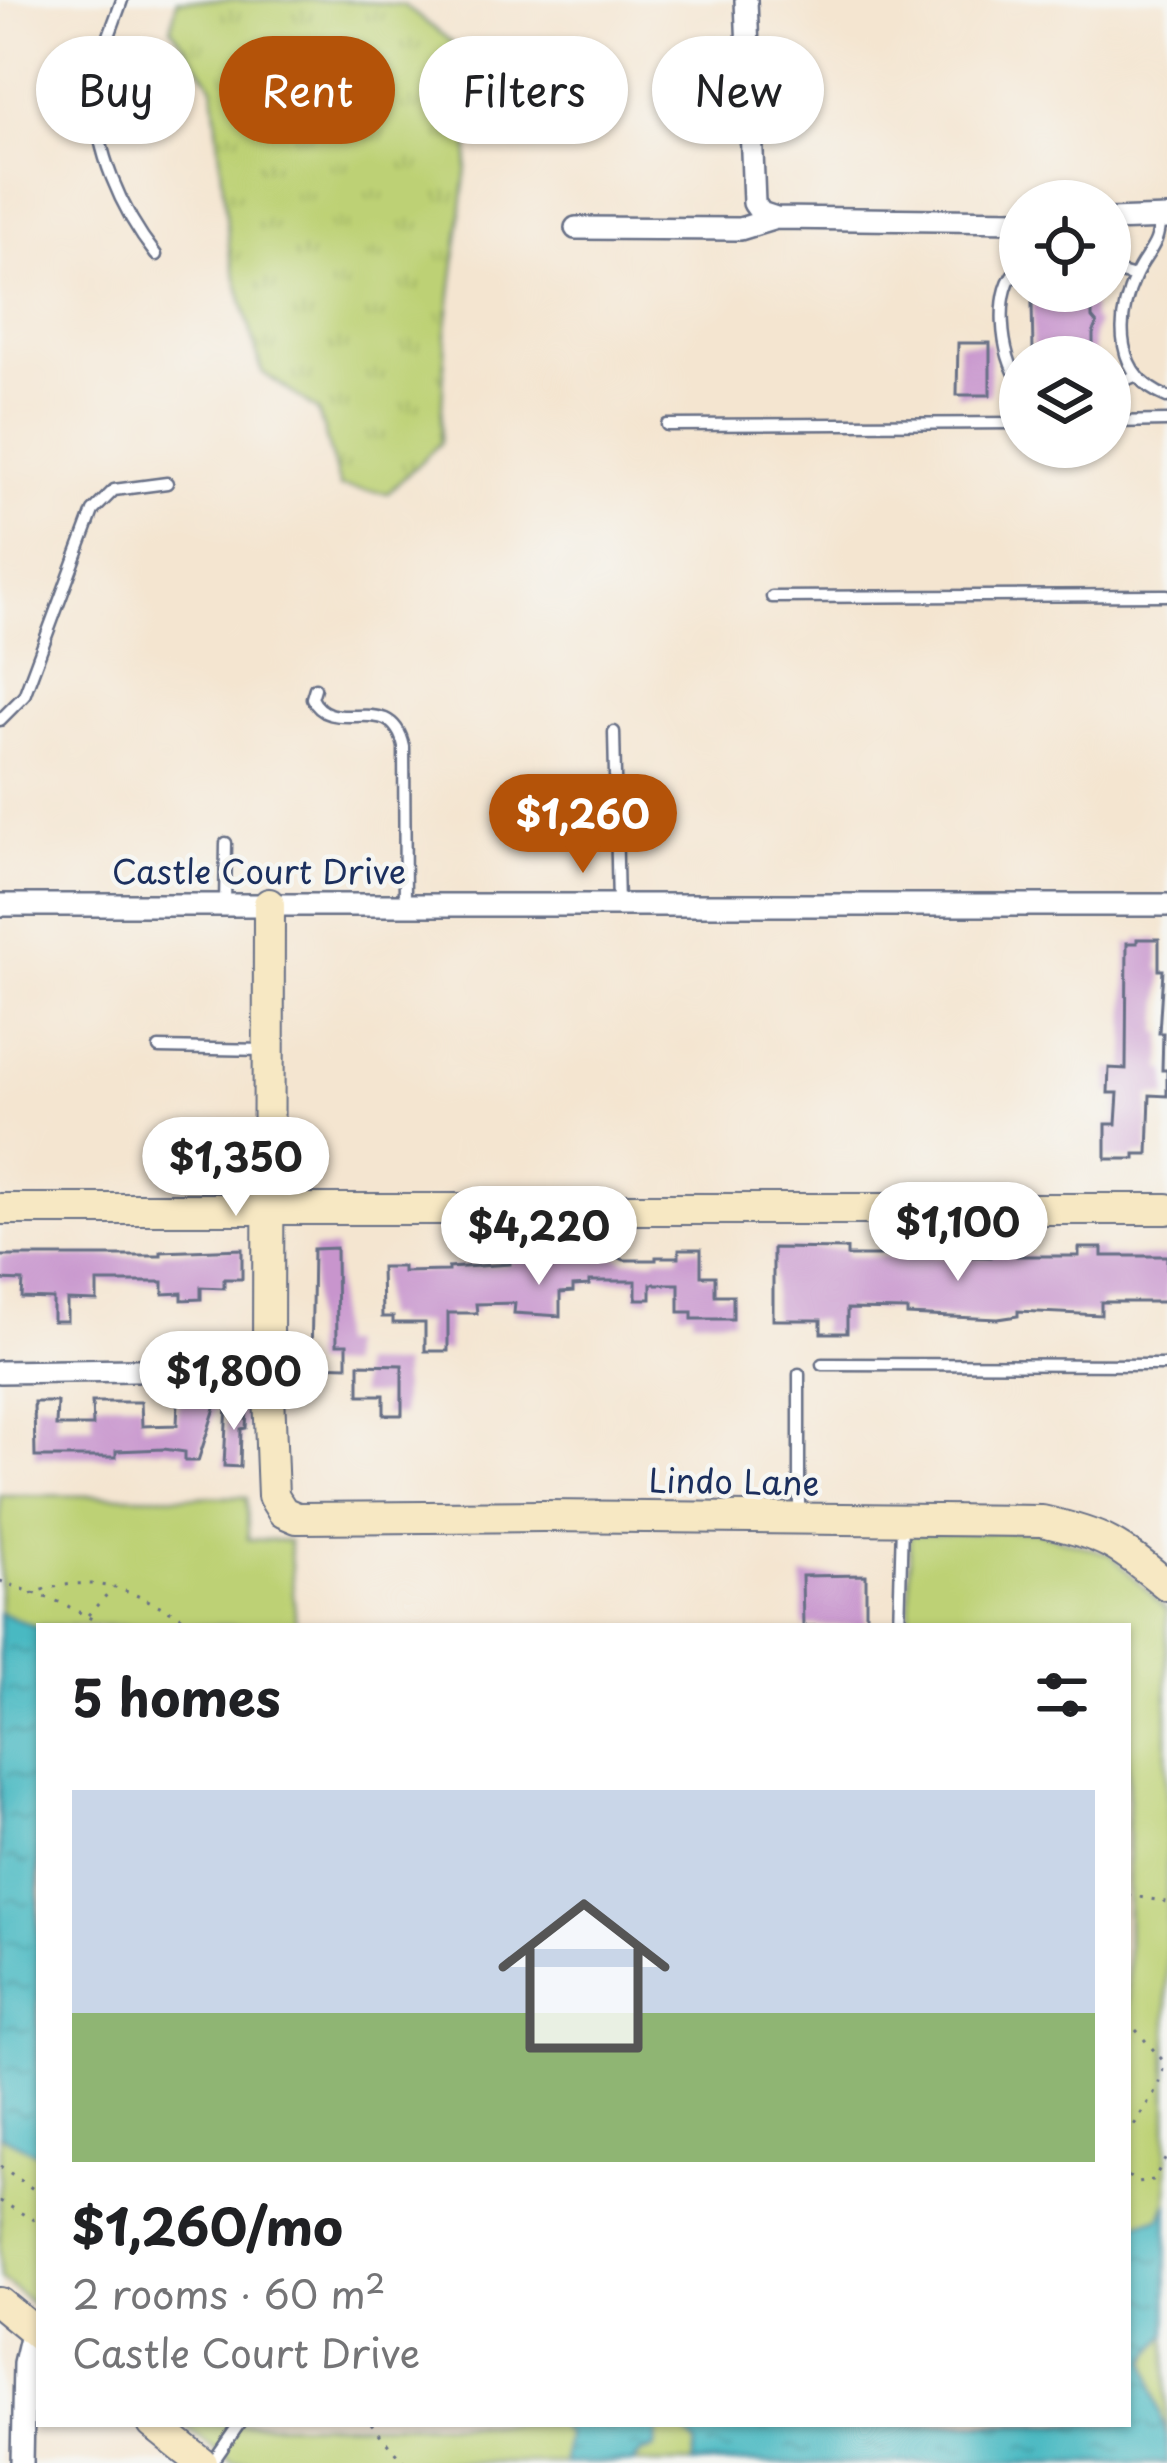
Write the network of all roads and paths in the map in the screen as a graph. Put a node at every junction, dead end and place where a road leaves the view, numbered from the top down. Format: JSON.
{"nodes":[{"id":1,"x":122,"y":0,"type":"edge"},
{"id":2,"x":746,"y":0,"type":"edge"},
{"id":3,"x":776,"y":218,"type":"junction"},
{"id":4,"x":1163,"y":218,"type":"edge"},
{"id":5,"x":1131,"y":219,"type":"edge"},
{"id":6,"x":999,"y":220,"type":"edge"},
{"id":7,"x":576,"y":228,"type":"dead end"},
{"id":8,"x":156,"y":255,"type":"dead end"},
{"id":9,"x":1131,"y":276,"type":"edge"},
{"id":10,"x":1135,"y":277,"type":"junction"},
{"id":11,"x":1137,"y":375,"type":"junction"},
{"id":12,"x":1131,"y":378,"type":"edge"},
{"id":13,"x":1167,"y":397,"type":"edge"},
{"id":14,"x":1167,"y":421,"type":"edge"},
{"id":15,"x":1131,"y":422,"type":"edge"},
{"id":16,"x":999,"y":423,"type":"edge"},
{"id":17,"x":668,"y":425,"type":"dead end"},
{"id":18,"x":167,"y":483,"type":"dead end"},
{"id":19,"x":1167,"y":595,"type":"edge"},
{"id":20,"x":772,"y":597,"type":"dead end"},
{"id":21,"x":314,"y":688,"type":"dead end"},
{"id":22,"x":0,"y":720,"type":"edge"},
{"id":23,"x":614,"y":732,"type":"dead end"},
{"id":24,"x":226,"y":843,"type":"dead end"},
{"id":25,"x":225,"y":904,"type":"junction"},
{"id":26,"x":269,"y":904,"type":"junction"},
{"id":27,"x":406,"y":904,"type":"junction"},
{"id":28,"x":0,"y":905,"type":"edge"},
{"id":29,"x":618,"y":905,"type":"junction"},
{"id":30,"x":1167,"y":905,"type":"edge"},
{"id":31,"x":159,"y":1048,"type":"dead end"},
{"id":32,"x":269,"y":1050,"type":"junction"},
{"id":33,"x":269,"y":1208,"type":"junction"},
{"id":34,"x":0,"y":1209,"type":"edge"},
{"id":35,"x":1167,"y":1209,"type":"edge"},
{"id":36,"x":821,"y":1364,"type":"dead end"},
{"id":37,"x":1167,"y":1365,"type":"edge"},
{"id":38,"x":268,"y":1368,"type":"junction"},
{"id":39,"x":0,"y":1372,"type":"edge"},
{"id":40,"x":799,"y":1374,"type":"dead end"},
{"id":41,"x":799,"y":1520,"type":"junction"},
{"id":42,"x":902,"y":1520,"type":"junction"},
{"id":43,"x":0,"y":1582,"type":"edge"},
{"id":44,"x":1167,"y":1585,"type":"edge"},
{"id":45,"x":113,"y":1588,"type":"junction"},
{"id":46,"x":31,"y":1594,"type":"junction"},
{"id":47,"x":87,"y":1616,"type":"junction"},
{"id":48,"x":100,"y":1623,"type":"edge"},
{"id":49,"x":193,"y":1623,"type":"edge"},
{"id":50,"x":899,"y":1623,"type":"edge"},
{"id":51,"x":1131,"y":1896,"type":"edge"},
{"id":52,"x":1167,"y":1902,"type":"edge"},
{"id":53,"x":1131,"y":2024,"type":"edge"},
{"id":54,"x":1166,"y":2064,"type":"edge"},
{"id":55,"x":1131,"y":2130,"type":"edge"},
{"id":56,"x":1167,"y":2156,"type":"edge"},
{"id":57,"x":0,"y":2166,"type":"edge"},
{"id":58,"x":1131,"y":2178,"type":"edge"},
{"id":59,"x":36,"y":2191,"type":"edge"},
{"id":60,"x":0,"y":2200,"type":"edge"},
{"id":61,"x":36,"y":2221,"type":"edge"},
{"id":62,"x":0,"y":2303,"type":"edge"},
{"id":63,"x":36,"y":2332,"type":"edge"},
{"id":64,"x":157,"y":2427,"type":"edge"},
{"id":65,"x":237,"y":2427,"type":"edge"},
{"id":66,"x":373,"y":2427,"type":"edge"},
{"id":67,"x":22,"y":2463,"type":"edge"},
{"id":68,"x":202,"y":2463,"type":"edge"},
{"id":69,"x":212,"y":2463,"type":"edge"},
{"id":70,"x":404,"y":2463,"type":"edge"}],
"edges":[{"from":1,"to":8,"type":"lane"},
{"from":2,"to":3,"type":"street"},
{"from":3,"to":6,"type":"street"},
{"from":3,"to":7,"type":"street"},
{"from":4,"to":5,"type":"street"},
{"from":4,"to":10,"type":"lane"},
{"from":9,"to":10,"type":"lane"},
{"from":10,"to":11,"type":"lane"},
{"from":11,"to":12,"type":"lane"},
{"from":11,"to":13,"type":"lane"},
{"from":14,"to":15,"type":"lane"},
{"from":16,"to":17,"type":"lane"},
{"from":18,"to":22,"type":"lane"},
{"from":19,"to":20,"type":"lane"},
{"from":21,"to":27,"type":"lane"},
{"from":23,"to":29,"type":"lane"},
{"from":24,"to":25,"type":"lane"},
{"from":25,"to":26,"type":"street","name":"Castle Court Drive"},
{"from":25,"to":28,"type":"street","name":"Castle Court Drive"},
{"from":26,"to":27,"type":"street","name":"Castle Court Drive"},
{"from":26,"to":32,"type":"street"},
{"from":27,"to":29,"type":"street","name":"Castle Court Drive"},
{"from":29,"to":30,"type":"street","name":"Castle Court Drive"},
{"from":31,"to":32,"type":"lane"},
{"from":32,"to":33,"type":"street"},
{"from":33,"to":34,"type":"street"},
{"from":33,"to":35,"type":"street"},
{"from":33,"to":38,"type":"street"},
{"from":36,"to":37,"type":"lane"},
{"from":38,"to":39,"type":"street"},
{"from":38,"to":41,"type":"street","name":"Lindo Lane"},
{"from":40,"to":41,"type":"lane"},
{"from":41,"to":42,"type":"street","name":"Lindo Lane"},
{"from":42,"to":44,"type":"street","name":"Lindo Lane"},
{"from":42,"to":50,"type":"lane"},
{"from":43,"to":46,"type":"path"},
{"from":45,"to":46,"type":"path"},
{"from":45,"to":47,"type":"path"},
{"from":45,"to":49,"type":"path"},
{"from":46,"to":47,"type":"path"},
{"from":47,"to":48,"type":"path"},
{"from":51,"to":52,"type":"path"},
{"from":53,"to":54,"type":"path"},
{"from":54,"to":55,"type":"path"},
{"from":56,"to":58,"type":"path"},
{"from":57,"to":59,"type":"path"},
{"from":60,"to":61,"type":"path"},
{"from":62,"to":63,"type":"street"},
{"from":63,"to":67,"type":"street"},
{"from":64,"to":68,"type":"street"},
{"from":65,"to":69,"type":"lane"},
{"from":66,"to":70,"type":"path"}]}
